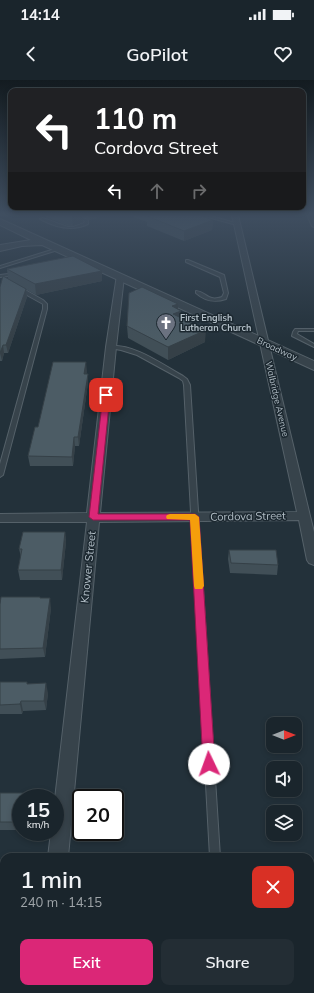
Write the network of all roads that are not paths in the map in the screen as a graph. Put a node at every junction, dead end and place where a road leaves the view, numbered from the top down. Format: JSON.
{"nodes":[{"id":1,"x":32,"y":258,"type":"edge"},
{"id":2,"x":73,"y":258,"type":"edge"},
{"id":3,"x":244,"y":258,"type":"edge"},
{"id":4,"x":187,"y":261,"type":"dead end"},
{"id":5,"x":0,"y":268,"type":"edge"},
{"id":6,"x":20,"y":273,"type":"edge"},
{"id":7,"x":0,"y":277,"type":"edge"},
{"id":8,"x":120,"y":277,"type":"junction"},
{"id":9,"x":7,"y":282,"type":"edge"},
{"id":10,"x":14,"y":285,"type":"edge"},
{"id":11,"x":198,"y":292,"type":"dead end"},
{"id":12,"x":314,"y":330,"type":"edge"},
{"id":13,"x":264,"y":343,"type":"junction"},
{"id":14,"x":314,"y":346,"type":"edge"},
{"id":15,"x":111,"y":347,"type":"junction"},
{"id":16,"x":314,"y":366,"type":"edge"},
{"id":17,"x":0,"y":475,"type":"edge"},
{"id":18,"x":304,"y":516,"type":"junction"},
{"id":19,"x":93,"y":517,"type":"junction"},
{"id":20,"x":195,"y":517,"type":"junction"},
{"id":21,"x":0,"y":518,"type":"edge"},
{"id":22,"x":314,"y":560,"type":"edge"},
{"id":23,"x":58,"y":853,"type":"edge"},
{"id":24,"x":214,"y":853,"type":"edge"}],
"edges":[{"from":1,"to":5,"type":"lane"},
{"from":2,"to":8,"type":"street","name":"Broadway"},
{"from":3,"to":13,"type":"street","name":"Walbridge Avenue"},
{"from":4,"to":11,"type":"lane"},
{"from":6,"to":7,"type":"lane"},
{"from":7,"to":9,"type":"lane"},
{"from":8,"to":13,"type":"street","name":"Broadway"},
{"from":8,"to":15,"type":"street","name":"Knower Street"},
{"from":10,"to":17,"type":"lane"},
{"from":12,"to":14,"type":"lane"},
{"from":13,"to":16,"type":"street","name":"Broadway"},
{"from":13,"to":18,"type":"street","name":"Walbridge Avenue"},
{"from":15,"to":19,"type":"street","name":"Knower Street"},
{"from":15,"to":20,"type":"lane"},
{"from":18,"to":20,"type":"street","name":"Cordova Street"},
{"from":18,"to":22,"type":"street","name":"Walbridge Avenue"},
{"from":19,"to":20,"type":"street","name":"Cordova Street"},
{"from":19,"to":21,"type":"street","name":"Cordova Street"},
{"from":19,"to":23,"type":"street","name":"Knower Street"},
{"from":20,"to":24,"type":"lane"}]}
